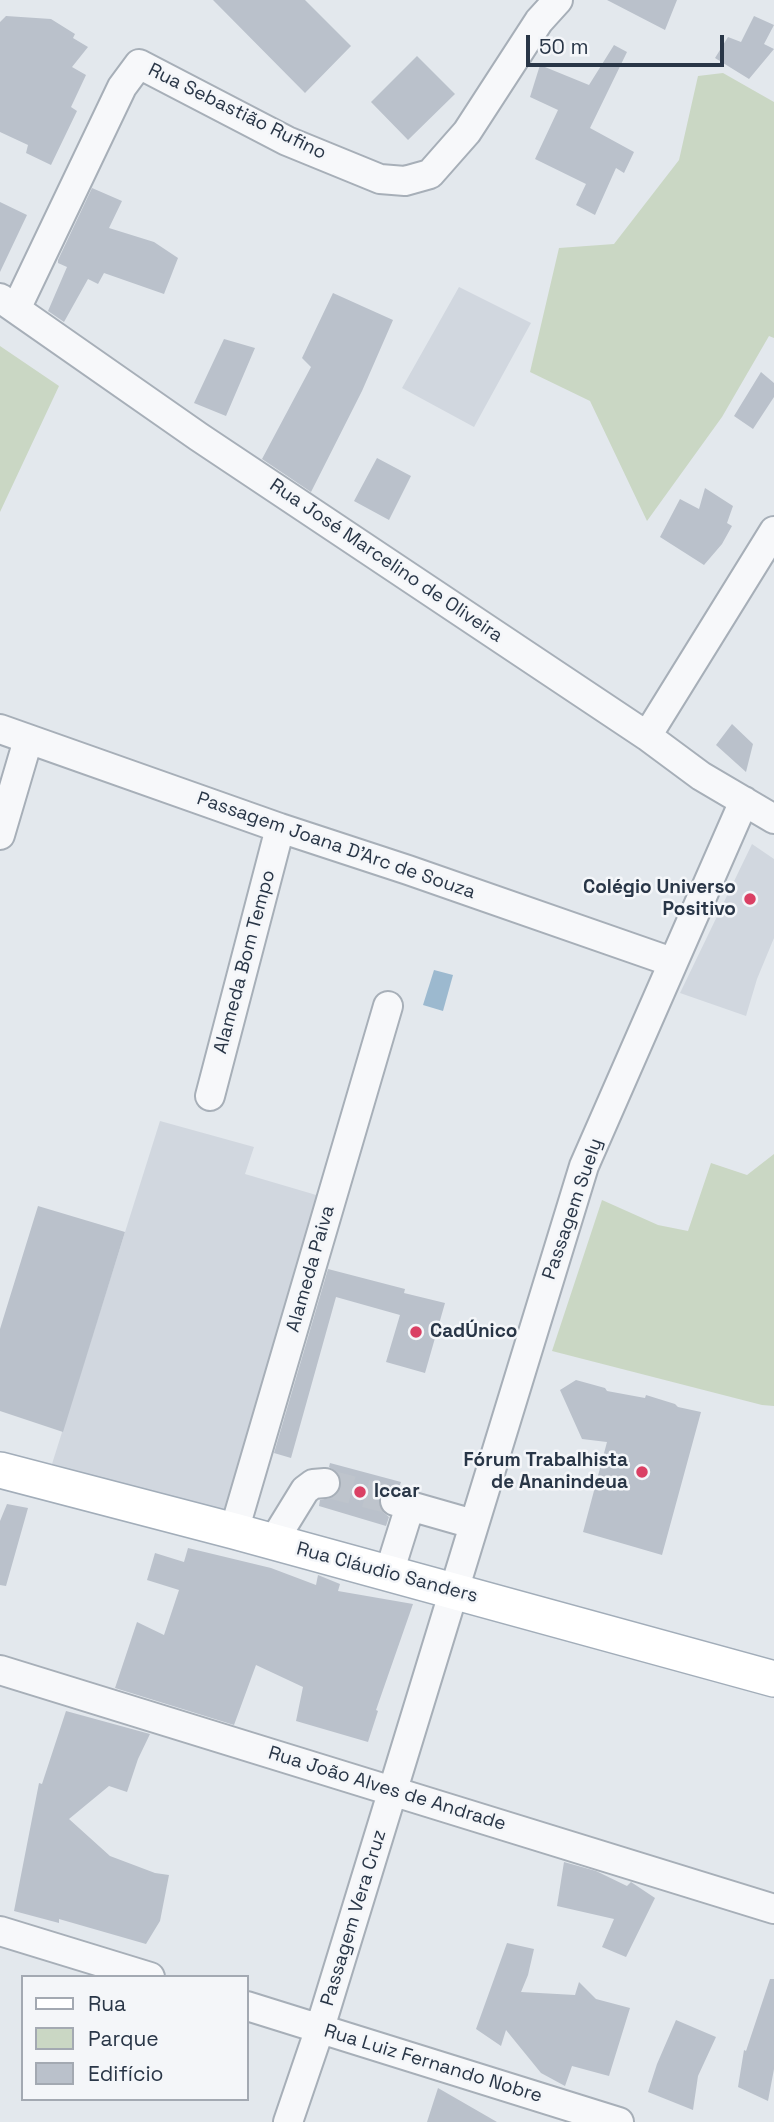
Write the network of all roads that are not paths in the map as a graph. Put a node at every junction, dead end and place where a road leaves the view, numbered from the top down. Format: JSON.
{"nodes":[{"id":1,"x":558,"y":0,"type":"edge"},
{"id":2,"x":8,"y":303,"type":"edge"},
{"id":3,"x":774,"y":531,"type":"edge"},
{"id":4,"x":0,"y":729,"type":"edge"},
{"id":5,"x":647,"y":736,"type":"junction"},
{"id":6,"x":28,"y":740,"type":"junction"},
{"id":7,"x":744,"y":801,"type":"junction"},
{"id":8,"x":774,"y":819,"type":"edge"},
{"id":9,"x":280,"y":828,"type":"junction"},
{"id":10,"x":0,"y":835,"type":"edge"},
{"id":11,"x":672,"y":962,"type":"junction"},
{"id":12,"x":388,"y":1006,"type":"dead end"},
{"id":13,"x":210,"y":1097,"type":"dead end"},
{"id":14,"x":0,"y":1470,"type":"edge"},
{"id":15,"x":325,"y":1483,"type":"dead end"},
{"id":16,"x":473,"y":1524,"type":"junction"},
{"id":17,"x":234,"y":1531,"type":"junction"},
{"id":18,"x":273,"y":1542,"type":"junction"},
{"id":19,"x":389,"y":1573,"type":"junction"},
{"id":20,"x":452,"y":1592,"type":"junction"},
{"id":21,"x":0,"y":1670,"type":"edge"},
{"id":22,"x":774,"y":1679,"type":"edge"},
{"id":23,"x":392,"y":1791,"type":"junction"},
{"id":24,"x":774,"y":1909,"type":"edge"},
{"id":25,"x":0,"y":1931,"type":"edge"},
{"id":26,"x":143,"y":1975,"type":"edge"},
{"id":27,"x":248,"y":2006,"type":"edge"},
{"id":28,"x":320,"y":2028,"type":"junction"},
{"id":29,"x":288,"y":2122,"type":"edge"},
{"id":30,"x":619,"y":2122,"type":"edge"}],
"edges":[{"from":1,"to":2,"type":"street","name":"Rua Sebastião Rufino"},
{"from":2,"to":5,"type":"street","name":"Rua José Marcelino de Oliveira"},
{"from":3,"to":5,"type":"street"},
{"from":4,"to":6,"type":"street","name":"Passagem Joana D'Arc de Souza"},
{"from":5,"to":7,"type":"street","name":"Rua José Marcelino de Oliveira"},
{"from":6,"to":9,"type":"street","name":"Passagem Joana D'Arc de Souza"},
{"from":6,"to":10,"type":"street"},
{"from":7,"to":8,"type":"street","name":"Rua José Marcelino de Oliveira"},
{"from":7,"to":11,"type":"street","name":"Passagem Suely"},
{"from":9,"to":11,"type":"street","name":"Passagem Joana D'Arc de Souza"},
{"from":9,"to":13,"type":"street","name":"Alameda Bom Tempo"},
{"from":11,"to":16,"type":"street","name":"Passagem Suely"},
{"from":12,"to":17,"type":"street","name":"Alameda Paiva"},
{"from":14,"to":17,"type":"main road","name":"Rua Cláudio Sanders"},
{"from":15,"to":18,"type":"street"},
{"from":16,"to":19,"type":"street"},
{"from":16,"to":20,"type":"street","name":"Passagem Suely"},
{"from":17,"to":18,"type":"main road","name":"Rua Cláudio Sanders"},
{"from":18,"to":19,"type":"main road","name":"Rua Cláudio Sanders"},
{"from":19,"to":20,"type":"main road","name":"Rua Cláudio Sanders"},
{"from":20,"to":22,"type":"main road","name":"Rua Cláudio Sanders"},
{"from":20,"to":23,"type":"street","name":"Passagem Vera Cruz"},
{"from":21,"to":23,"type":"street","name":"Rua João Alves de Andrade"},
{"from":23,"to":24,"type":"street","name":"Rua João Alves de Andrade"},
{"from":23,"to":28,"type":"street","name":"Passagem Vera Cruz"},
{"from":25,"to":26,"type":"street"},
{"from":27,"to":28,"type":"street","name":"Rua Luiz Fernando Nobre"},
{"from":28,"to":29,"type":"street","name":"Passagem Vera Cruz"},
{"from":28,"to":30,"type":"street","name":"Rua Luiz Fernando Nobre"}]}
